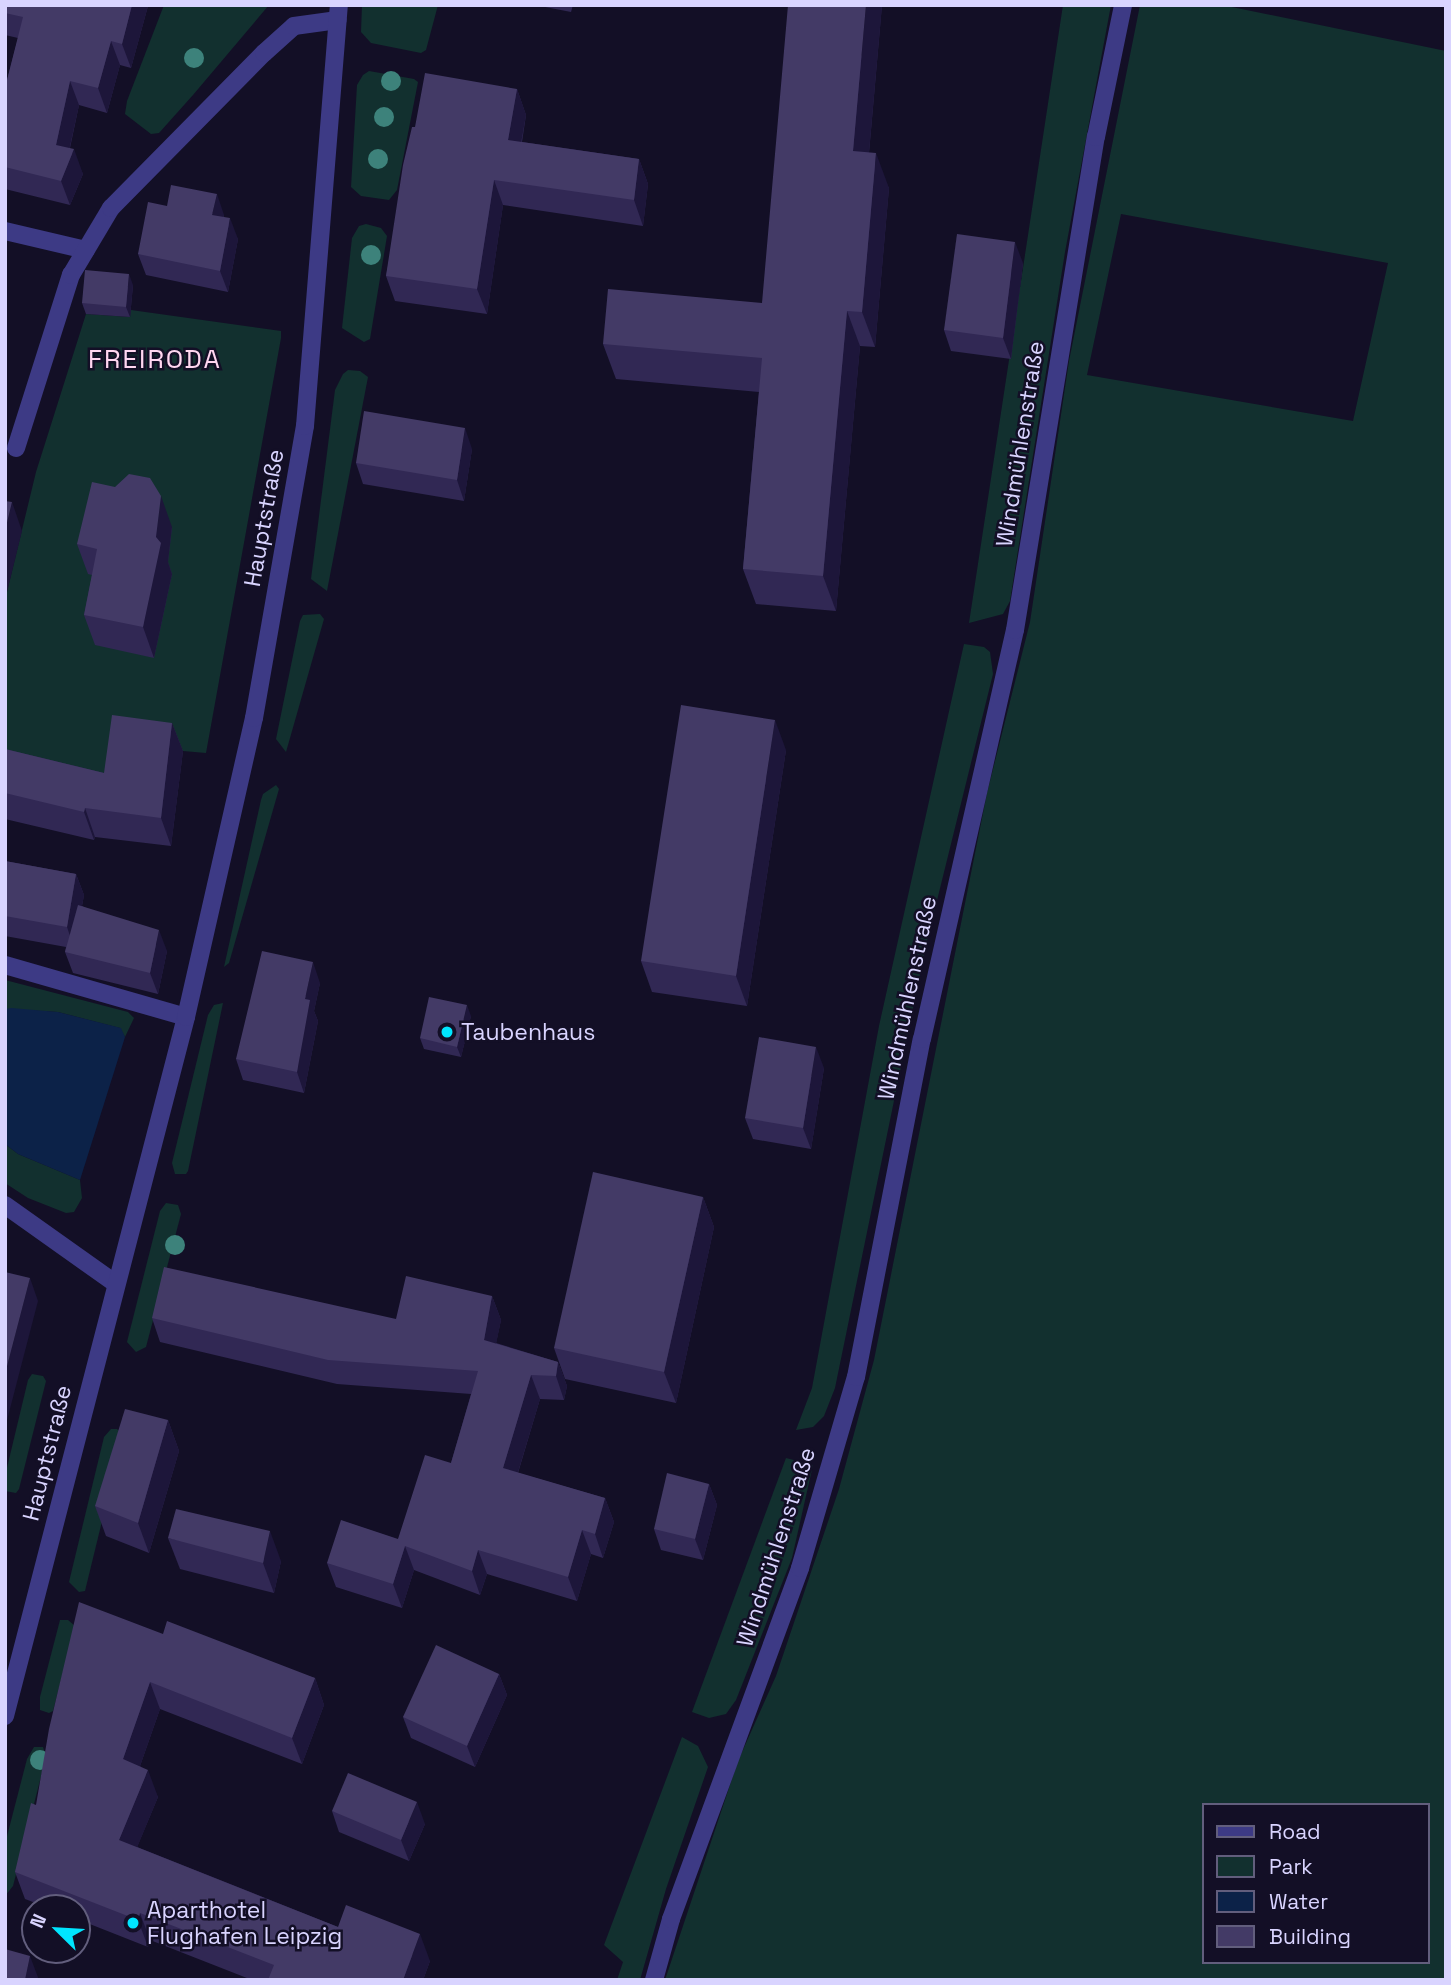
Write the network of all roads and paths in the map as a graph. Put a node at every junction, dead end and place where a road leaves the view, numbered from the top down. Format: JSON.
{"nodes":[{"id":1,"x":1123,"y":5,"type":"edge"},
{"id":2,"x":338,"y":13,"type":"edge"},
{"id":3,"x":5,"y":231,"type":"edge"},
{"id":4,"x":86,"y":250,"type":"junction"},
{"id":5,"x":16,"y":448,"type":"dead end"},
{"id":6,"x":5,"y":965,"type":"edge"},
{"id":7,"x":186,"y":1017,"type":"junction"},
{"id":8,"x":5,"y":1205,"type":"edge"},
{"id":9,"x":116,"y":1284,"type":"junction"},
{"id":10,"x":5,"y":1716,"type":"edge"},
{"id":11,"x":654,"y":1980,"type":"edge"}],
"edges":[{"from":1,"to":11,"type":"street","name":"Windmühlenstraße"},
{"from":2,"to":4,"type":"street","name":"Hauptstraße"},
{"from":2,"to":7,"type":"street","name":"Hauptstraße"},
{"from":3,"to":4,"type":"street"},
{"from":4,"to":5,"type":"street","name":"Hauptstraße"},
{"from":6,"to":7,"type":"street"},
{"from":7,"to":9,"type":"street","name":"Hauptstraße"},
{"from":8,"to":9,"type":"street"},
{"from":9,"to":10,"type":"street","name":"Hauptstraße"}]}
